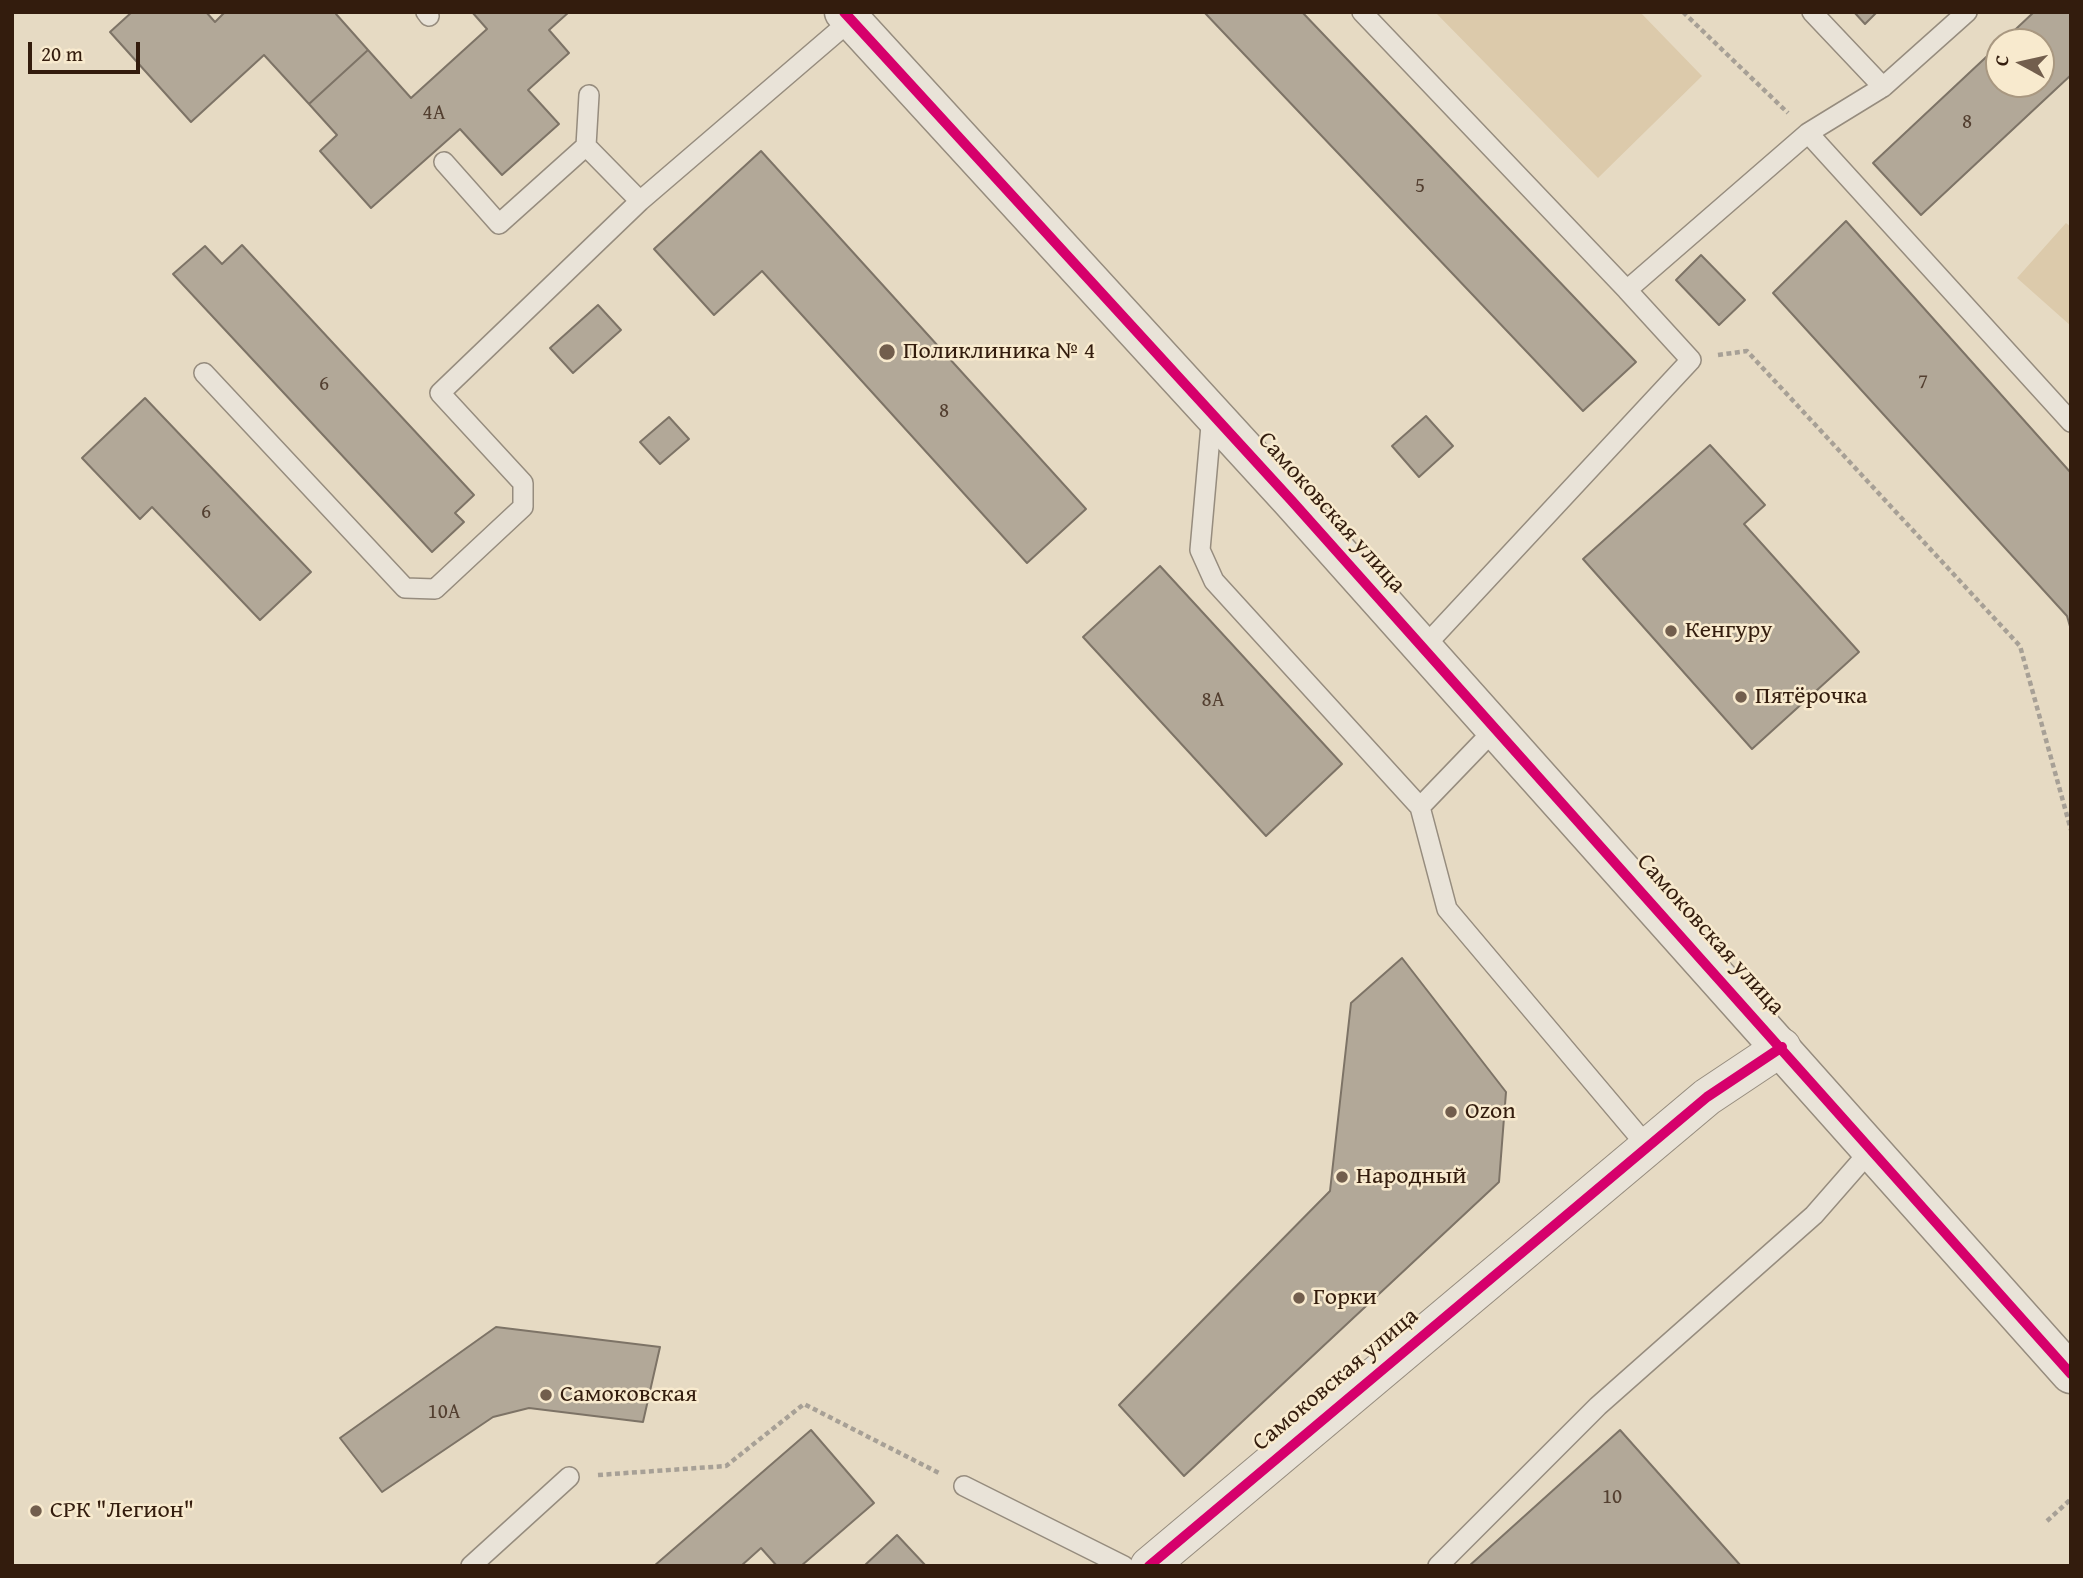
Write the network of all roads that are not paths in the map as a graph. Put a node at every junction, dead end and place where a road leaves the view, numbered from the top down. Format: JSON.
{"nodes":[{"id":1,"x":1362,"y":12,"type":"edge"},
{"id":2,"x":1812,"y":12,"type":"edge"},
{"id":3,"x":1967,"y":12,"type":"edge"},
{"id":4,"x":847,"y":16,"type":"edge"},
{"id":5,"x":1883,"y":87,"type":"junction"},
{"id":6,"x":589,"y":95,"type":"dead end"},
{"id":7,"x":1808,"y":133,"type":"junction"},
{"id":8,"x":586,"y":146,"type":"junction"},
{"id":9,"x":444,"y":162,"type":"dead end"},
{"id":10,"x":640,"y":201,"type":"junction"},
{"id":11,"x":1627,"y":290,"type":"junction"},
{"id":12,"x":204,"y":373,"type":"dead end"},
{"id":13,"x":1212,"y":413,"type":"junction"},
{"id":14,"x":2071,"y":422,"type":"edge"},
{"id":15,"x":1423,"y":648,"type":"junction"},
{"id":16,"x":1496,"y":728,"type":"junction"},
{"id":17,"x":1420,"y":807,"type":"junction"},
{"id":18,"x":1782,"y":1047,"type":"junction"},
{"id":19,"x":1647,"y":1146,"type":"junction"},
{"id":20,"x":1870,"y":1151,"type":"junction"},
{"id":21,"x":2071,"y":1374,"type":"edge"},
{"id":22,"x":569,"y":1477,"type":"road end"},
{"id":23,"x":964,"y":1486,"type":"road end"},
{"id":24,"x":471,"y":1566,"type":"edge"},
{"id":25,"x":1124,"y":1566,"type":"edge"},
{"id":26,"x":1149,"y":1566,"type":"edge"},
{"id":27,"x":1438,"y":1566,"type":"edge"}],
"edges":[{"from":1,"to":11,"type":"lane"},
{"from":2,"to":5,"type":"lane"},
{"from":3,"to":5,"type":"lane"},
{"from":4,"to":10,"type":"lane"},
{"from":4,"to":13,"type":"street","name":"Самоковская улица"},
{"from":5,"to":7,"type":"lane"},
{"from":6,"to":8,"type":"lane"},
{"from":7,"to":11,"type":"lane"},
{"from":7,"to":14,"type":"lane"},
{"from":8,"to":9,"type":"lane"},
{"from":8,"to":10,"type":"lane"},
{"from":10,"to":12,"type":"lane"},
{"from":11,"to":15,"type":"lane"},
{"from":13,"to":15,"type":"street","name":"Самоковская улица"},
{"from":13,"to":17,"type":"lane"},
{"from":15,"to":16,"type":"street","name":"Самоковская улица"},
{"from":16,"to":17,"type":"lane"},
{"from":16,"to":18,"type":"street","name":"Самоковская улица"},
{"from":17,"to":19,"type":"lane"},
{"from":18,"to":19,"type":"street","name":"Самоковская улица"},
{"from":18,"to":20,"type":"street","name":"Самоковская улица"},
{"from":19,"to":26,"type":"street","name":"Самоковская улица"},
{"from":20,"to":21,"type":"street","name":"Самоковская улица"},
{"from":20,"to":27,"type":"lane"},
{"from":22,"to":24,"type":"lane"},
{"from":23,"to":25,"type":"lane"}]}
